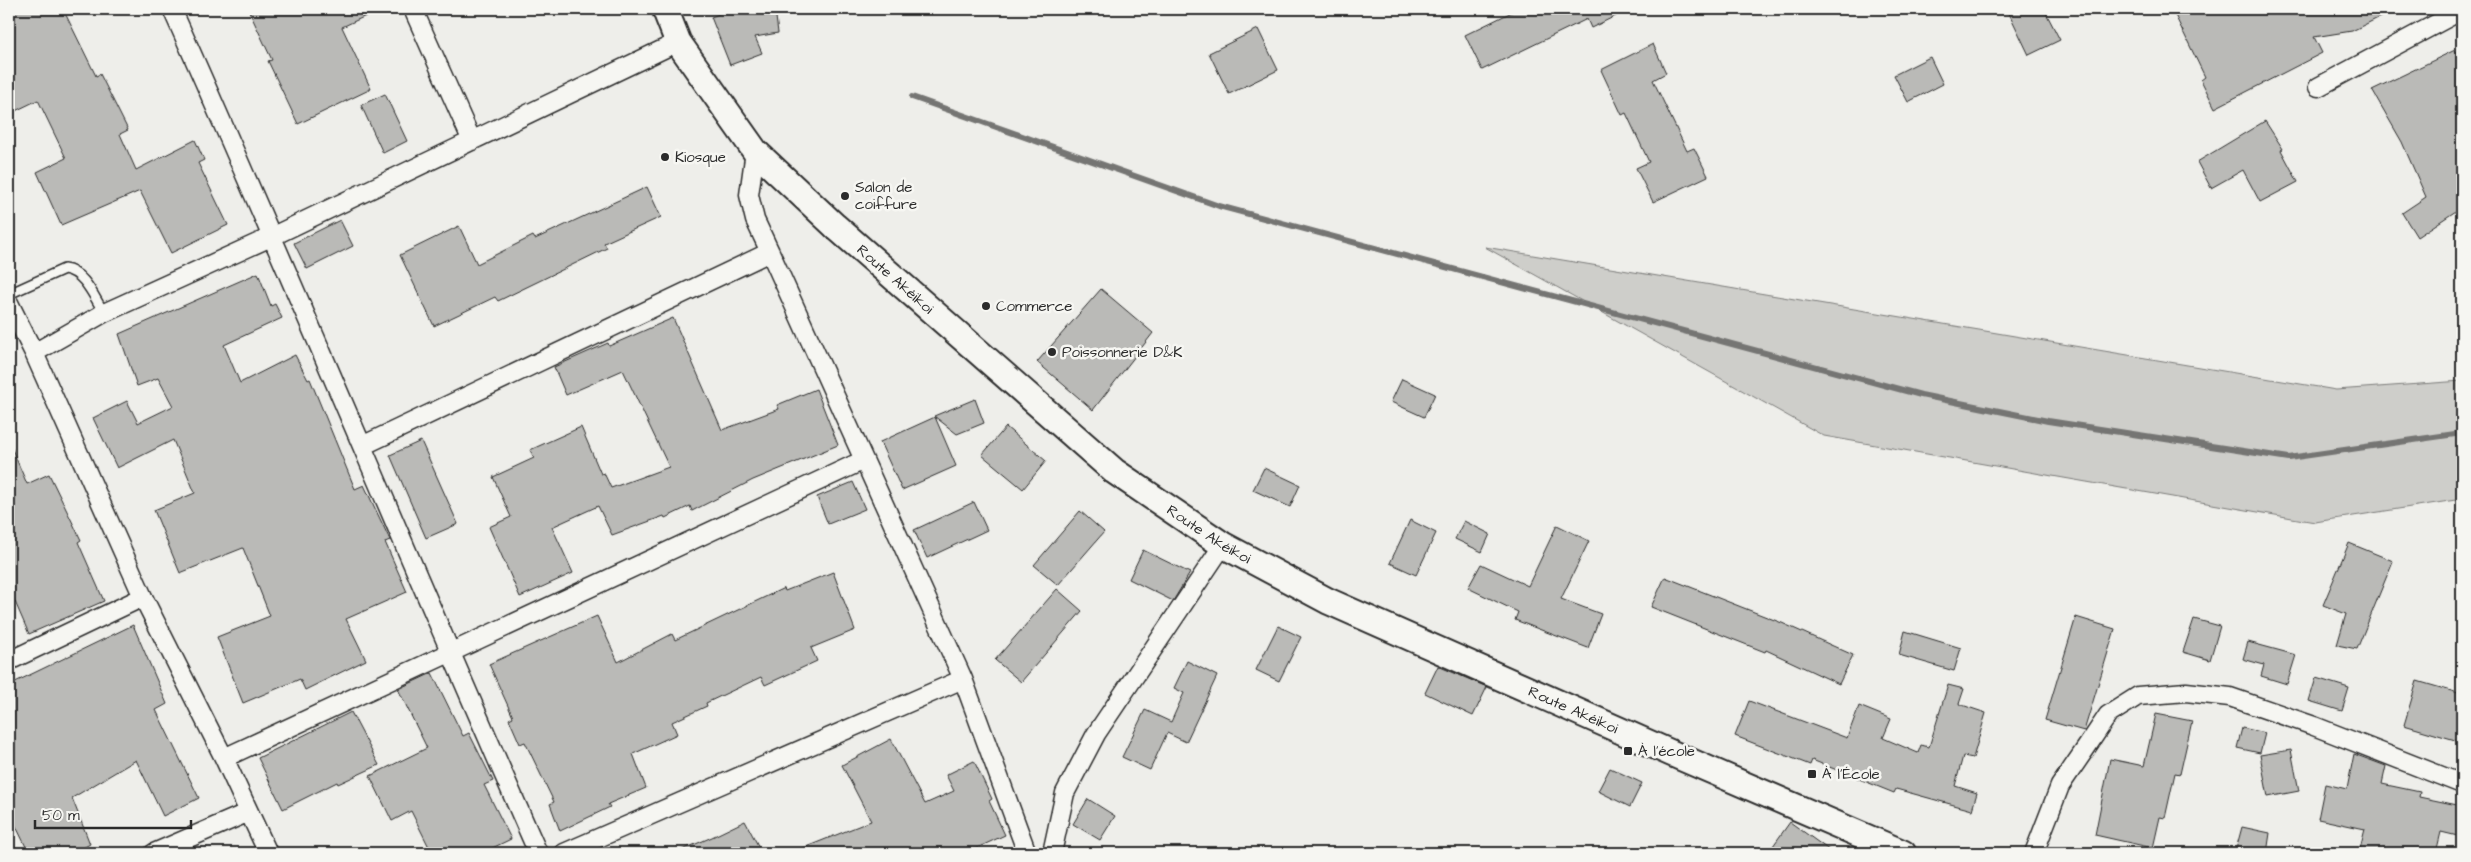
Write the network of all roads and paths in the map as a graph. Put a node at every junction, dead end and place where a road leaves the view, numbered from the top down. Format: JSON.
{"nodes":[{"id":1,"x":172,"y":9,"type":"edge"},
{"id":2,"x":413,"y":9,"type":"edge"},
{"id":3,"x":665,"y":9,"type":"edge"},
{"id":4,"x":2460,"y":17,"type":"edge"},
{"id":5,"x":678,"y":42,"type":"junction"},
{"id":6,"x":2318,"y":87,"type":"dead end"},
{"id":7,"x":472,"y":141,"type":"junction"},
{"id":8,"x":756,"y":151,"type":"junction"},
{"id":9,"x":273,"y":236,"type":"junction"},
{"id":10,"x":770,"y":252,"type":"junction"},
{"id":11,"x":9,"y":294,"type":"edge"},
{"id":12,"x":9,"y":303,"type":"edge"},
{"id":13,"x":104,"y":313,"type":"junction"},
{"id":14,"x":34,"y":353,"type":"junction"},
{"id":15,"x":362,"y":446,"type":"junction"},
{"id":16,"x":864,"y":460,"type":"junction"},
{"id":17,"x":1223,"y":544,"type":"junction"},
{"id":18,"x":143,"y":597,"type":"junction"},
{"id":19,"x":450,"y":653,"type":"junction"},
{"id":20,"x":9,"y":661,"type":"edge"},
{"id":21,"x":963,"y":679,"type":"junction"},
{"id":22,"x":224,"y":758,"type":"junction"},
{"id":23,"x":2462,"y":784,"type":"edge"},
{"id":24,"x":249,"y":812,"type":"junction"},
{"id":25,"x":154,"y":853,"type":"edge"},
{"id":26,"x":268,"y":853,"type":"edge"},
{"id":27,"x":538,"y":853,"type":"edge"},
{"id":28,"x":564,"y":853,"type":"edge"},
{"id":29,"x":1027,"y":853,"type":"edge"},
{"id":30,"x":1052,"y":853,"type":"edge"},
{"id":31,"x":1903,"y":853,"type":"edge"},
{"id":32,"x":2034,"y":853,"type":"edge"}],
"edges":[{"from":1,"to":9,"type":"street"},
{"from":2,"to":7,"type":"street"},
{"from":3,"to":5,"type":"street","name":"Route Akéikoi"},
{"from":4,"to":6,"type":"street"},
{"from":5,"to":7,"type":"street"},
{"from":5,"to":8,"type":"street","name":"Route Akéikoi"},
{"from":7,"to":9,"type":"street"},
{"from":8,"to":10,"type":"street"},
{"from":8,"to":17,"type":"street","name":"Route Akéikoi"},
{"from":9,"to":13,"type":"street"},
{"from":9,"to":15,"type":"street"},
{"from":10,"to":15,"type":"street"},
{"from":10,"to":16,"type":"street"},
{"from":11,"to":13,"type":"lane"},
{"from":12,"to":14,"type":"street"},
{"from":13,"to":14,"type":"street"},
{"from":14,"to":18,"type":"street"},
{"from":15,"to":19,"type":"street"},
{"from":16,"to":19,"type":"street"},
{"from":16,"to":21,"type":"street"},
{"from":17,"to":30,"type":"street"},
{"from":17,"to":31,"type":"street","name":"Route Akéikoi"},
{"from":18,"to":20,"type":"street"},
{"from":18,"to":22,"type":"street"},
{"from":19,"to":22,"type":"street"},
{"from":19,"to":27,"type":"street"},
{"from":21,"to":28,"type":"street"},
{"from":21,"to":29,"type":"street"},
{"from":22,"to":24,"type":"street"},
{"from":23,"to":32,"type":"street"},
{"from":24,"to":25,"type":"street"},
{"from":24,"to":26,"type":"street"}]}
